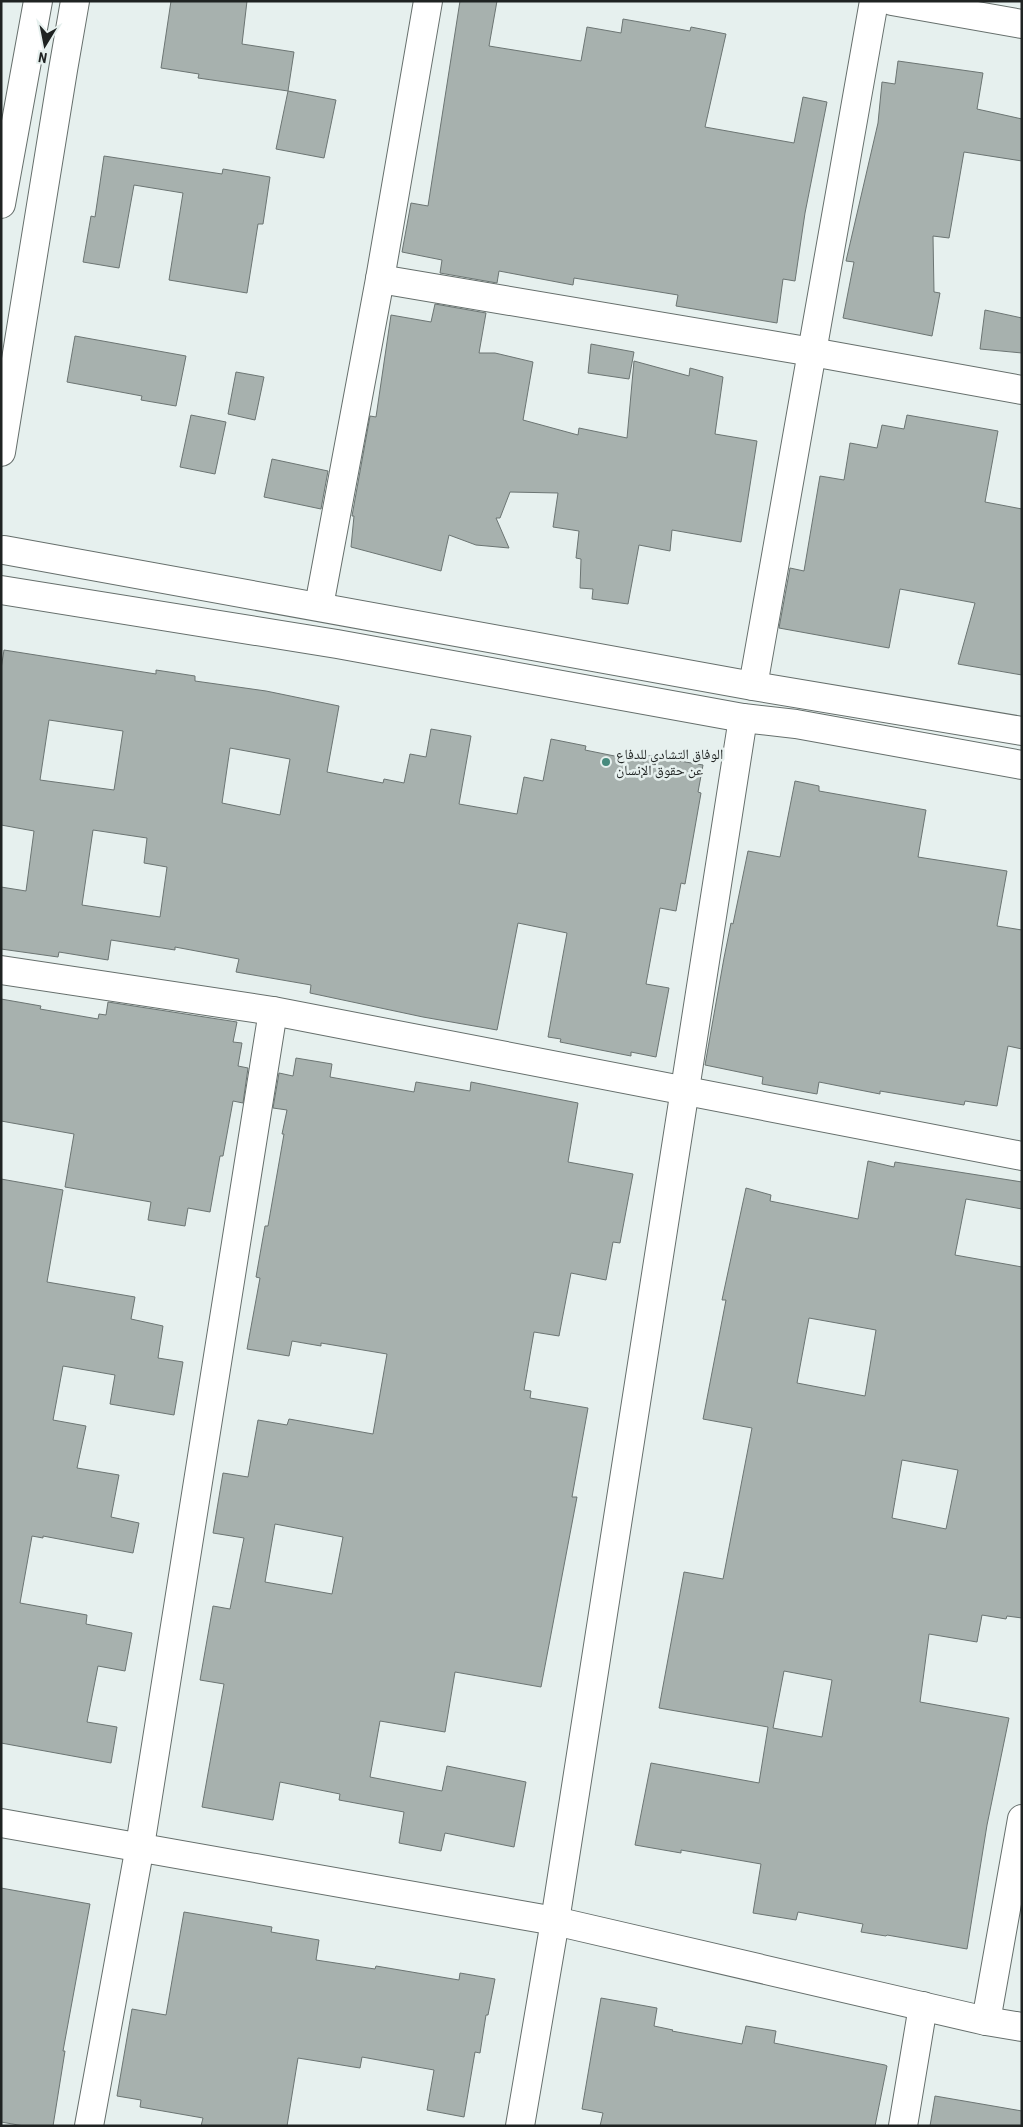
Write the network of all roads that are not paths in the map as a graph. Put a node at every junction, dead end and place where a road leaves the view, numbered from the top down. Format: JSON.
{"nodes":[{"id":1,"x":38,"y":1,"type":"edge"},
{"id":2,"x":75,"y":1,"type":"edge"},
{"id":3,"x":428,"y":1,"type":"edge"},
{"id":4,"x":874,"y":1,"type":"edge"},
{"id":5,"x":892,"y":1,"type":"edge"},
{"id":6,"x":1022,"y":24,"type":"edge"},
{"id":7,"x":1,"y":204,"type":"edge"},
{"id":8,"x":380,"y":279,"type":"junction"},
{"id":9,"x":812,"y":352,"type":"junction"},
{"id":10,"x":1022,"y":390,"type":"edge"},
{"id":11,"x":1,"y":452,"type":"edge"},
{"id":12,"x":3,"y":547,"type":"edge"},
{"id":13,"x":1,"y":580,"type":"edge"},
{"id":14,"x":1,"y":590,"type":"edge"},
{"id":15,"x":319,"y":606,"type":"junction"},
{"id":16,"x":754,"y":686,"type":"junction"},
{"id":17,"x":743,"y":718,"type":"junction"},
{"id":18,"x":1022,"y":731,"type":"edge"},
{"id":19,"x":1022,"y":765,"type":"edge"},
{"id":20,"x":1,"y":970,"type":"edge"},
{"id":21,"x":273,"y":1011,"type":"junction"},
{"id":22,"x":684,"y":1092,"type":"junction"},
{"id":23,"x":1022,"y":1156,"type":"edge"},
{"id":24,"x":1022,"y":1820,"type":"edge"},
{"id":25,"x":1,"y":1823,"type":"edge"},
{"id":26,"x":140,"y":1846,"type":"junction"},
{"id":27,"x":555,"y":1921,"type":"junction"},
{"id":28,"x":923,"y":2006,"type":"junction"},
{"id":29,"x":986,"y":2021,"type":"junction"},
{"id":30,"x":1022,"y":2027,"type":"edge"},
{"id":31,"x":89,"y":2126,"type":"edge"},
{"id":32,"x":520,"y":2126,"type":"edge"},
{"id":33,"x":903,"y":2126,"type":"edge"}],
"edges":[{"from":1,"to":7,"type":"street"},
{"from":2,"to":11,"type":"street"},
{"from":3,"to":8,"type":"street"},
{"from":4,"to":9,"type":"street"},
{"from":5,"to":6,"type":"street"},
{"from":8,"to":9,"type":"street"},
{"from":8,"to":15,"type":"street"},
{"from":9,"to":10,"type":"street"},
{"from":9,"to":16,"type":"street"},
{"from":12,"to":13,"type":"street"},
{"from":12,"to":15,"type":"street"},
{"from":14,"to":17,"type":"street"},
{"from":15,"to":16,"type":"street"},
{"from":16,"to":18,"type":"street"},
{"from":17,"to":19,"type":"street"},
{"from":17,"to":22,"type":"street"},
{"from":20,"to":21,"type":"street"},
{"from":21,"to":22,"type":"street"},
{"from":21,"to":26,"type":"street"},
{"from":22,"to":23,"type":"street"},
{"from":22,"to":27,"type":"street"},
{"from":24,"to":29,"type":"street"},
{"from":25,"to":26,"type":"street"},
{"from":26,"to":27,"type":"street"},
{"from":26,"to":31,"type":"street"},
{"from":27,"to":28,"type":"street"},
{"from":27,"to":32,"type":"street"},
{"from":28,"to":29,"type":"street"},
{"from":28,"to":33,"type":"street"},
{"from":29,"to":30,"type":"street"}]}
